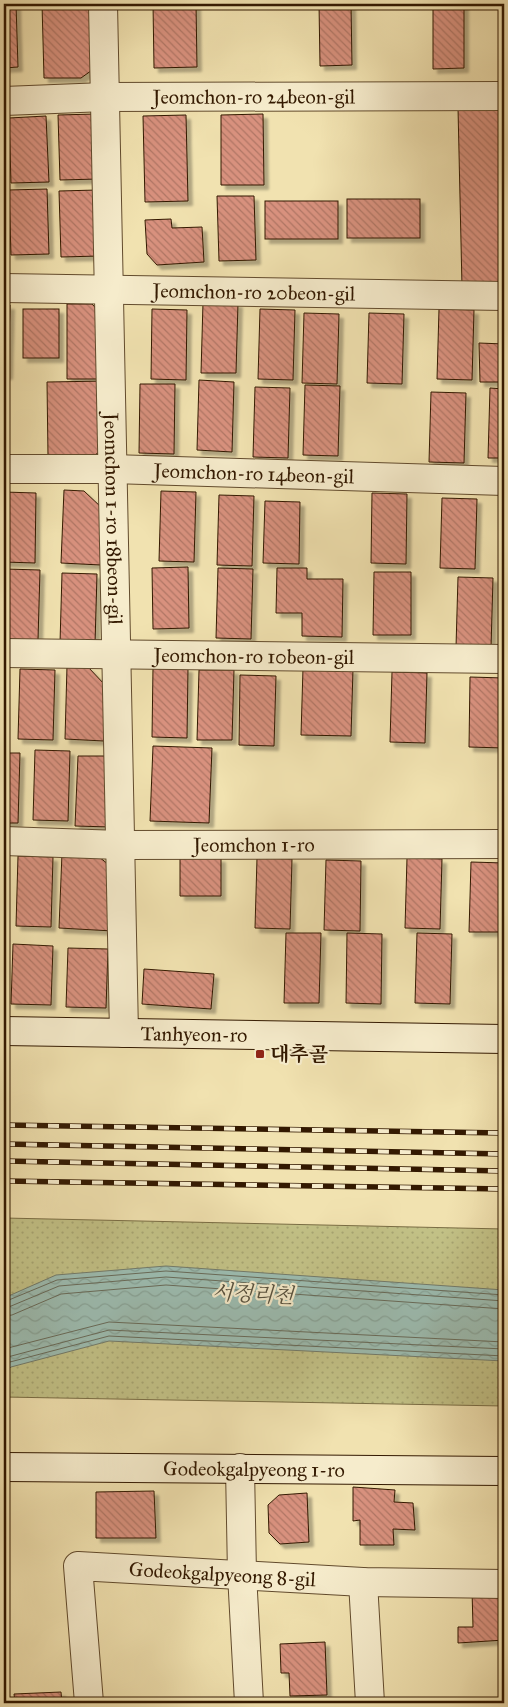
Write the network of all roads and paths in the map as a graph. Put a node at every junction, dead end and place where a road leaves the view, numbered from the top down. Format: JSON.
{"nodes":[{"id":1,"x":103,"y":4,"type":"edge"},
{"id":2,"x":504,"y":96,"type":"edge"},
{"id":3,"x":105,"y":97,"type":"junction"},
{"id":4,"x":4,"y":101,"type":"edge"},
{"id":5,"x":4,"y":288,"type":"edge"},
{"id":6,"x":108,"y":291,"type":"junction"},
{"id":7,"x":504,"y":296,"type":"edge"},
{"id":8,"x":4,"y":469,"type":"edge"},
{"id":9,"x":112,"y":469,"type":"junction"},
{"id":10,"x":504,"y":481,"type":"edge"},
{"id":11,"x":4,"y":653,"type":"edge"},
{"id":12,"x":116,"y":656,"type":"junction"},
{"id":13,"x":504,"y":659,"type":"edge"},
{"id":14,"x":4,"y":842,"type":"edge"},
{"id":15,"x":504,"y":844,"type":"edge"},
{"id":16,"x":120,"y":845,"type":"junction"},
{"id":17,"x":4,"y":1031,"type":"edge"},
{"id":18,"x":124,"y":1033,"type":"junction"},
{"id":19,"x":504,"y":1039,"type":"edge"},
{"id":20,"x":4,"y":1467,"type":"edge"},
{"id":21,"x":240,"y":1468,"type":"junction"},
{"id":22,"x":504,"y":1471,"type":"edge"},
{"id":23,"x":242,"y":1574,"type":"junction"},
{"id":24,"x":363,"y":1582,"type":"junction"},
{"id":25,"x":504,"y":1584,"type":"edge"},
{"id":26,"x":88,"y":1703,"type":"edge"},
{"id":27,"x":249,"y":1703,"type":"edge"},
{"id":28,"x":370,"y":1703,"type":"edge"}],
"edges":[{"from":1,"to":3,"type":"street","name":"Jeomchon 1-ro 18beon-gil"},
{"from":2,"to":3,"type":"street","name":"Jeomchon-ro 24beon-gil"},
{"from":3,"to":4,"type":"street","name":"Jeomchon-ro 24beon-gil"},
{"from":3,"to":6,"type":"street","name":"Jeomchon 1-ro 18beon-gil"},
{"from":5,"to":6,"type":"street","name":"Jeomchon-ro 20beon-gil"},
{"from":6,"to":7,"type":"street","name":"Jeomchon-ro 20beon-gil"},
{"from":6,"to":9,"type":"street","name":"Jeomchon 1-ro 18beon-gil"},
{"from":8,"to":9,"type":"street","name":"Jeomchon-ro 14beon-gil"},
{"from":9,"to":10,"type":"street","name":"Jeomchon-ro 14beon-gil"},
{"from":9,"to":12,"type":"street","name":"Jeomchon 1-ro 18beon-gil"},
{"from":11,"to":12,"type":"street","name":"Jeomchon-ro 10beon-gil"},
{"from":12,"to":13,"type":"street","name":"Jeomchon-ro 10beon-gil"},
{"from":12,"to":16,"type":"street","name":"Jeomchon 1-ro 18beon-gil"},
{"from":14,"to":16,"type":"street","name":"Jeomchon 1-ro"},
{"from":15,"to":16,"type":"street","name":"Jeomchon 1-ro"},
{"from":16,"to":18,"type":"street","name":"Jeomchon 1-ro 18beon-gil"},
{"from":17,"to":18,"type":"street","name":"Tanhyeon-ro"},
{"from":18,"to":19,"type":"street","name":"Tanhyeon-ro"},
{"from":20,"to":21,"type":"street","name":"Godeokgalpyeong 1-ro"},
{"from":21,"to":22,"type":"street","name":"Godeokgalpyeong 1-ro"},
{"from":21,"to":23,"type":"street"},
{"from":23,"to":24,"type":"street","name":"Godeokgalpyeong 8-gil"},
{"from":23,"to":26,"type":"street","name":"Godeokgalpyeong 8-gil"},
{"from":23,"to":27,"type":"street"},
{"from":24,"to":25,"type":"street","name":"Godeokgalpyeong 8-gil"},
{"from":24,"to":28,"type":"street"}]}
